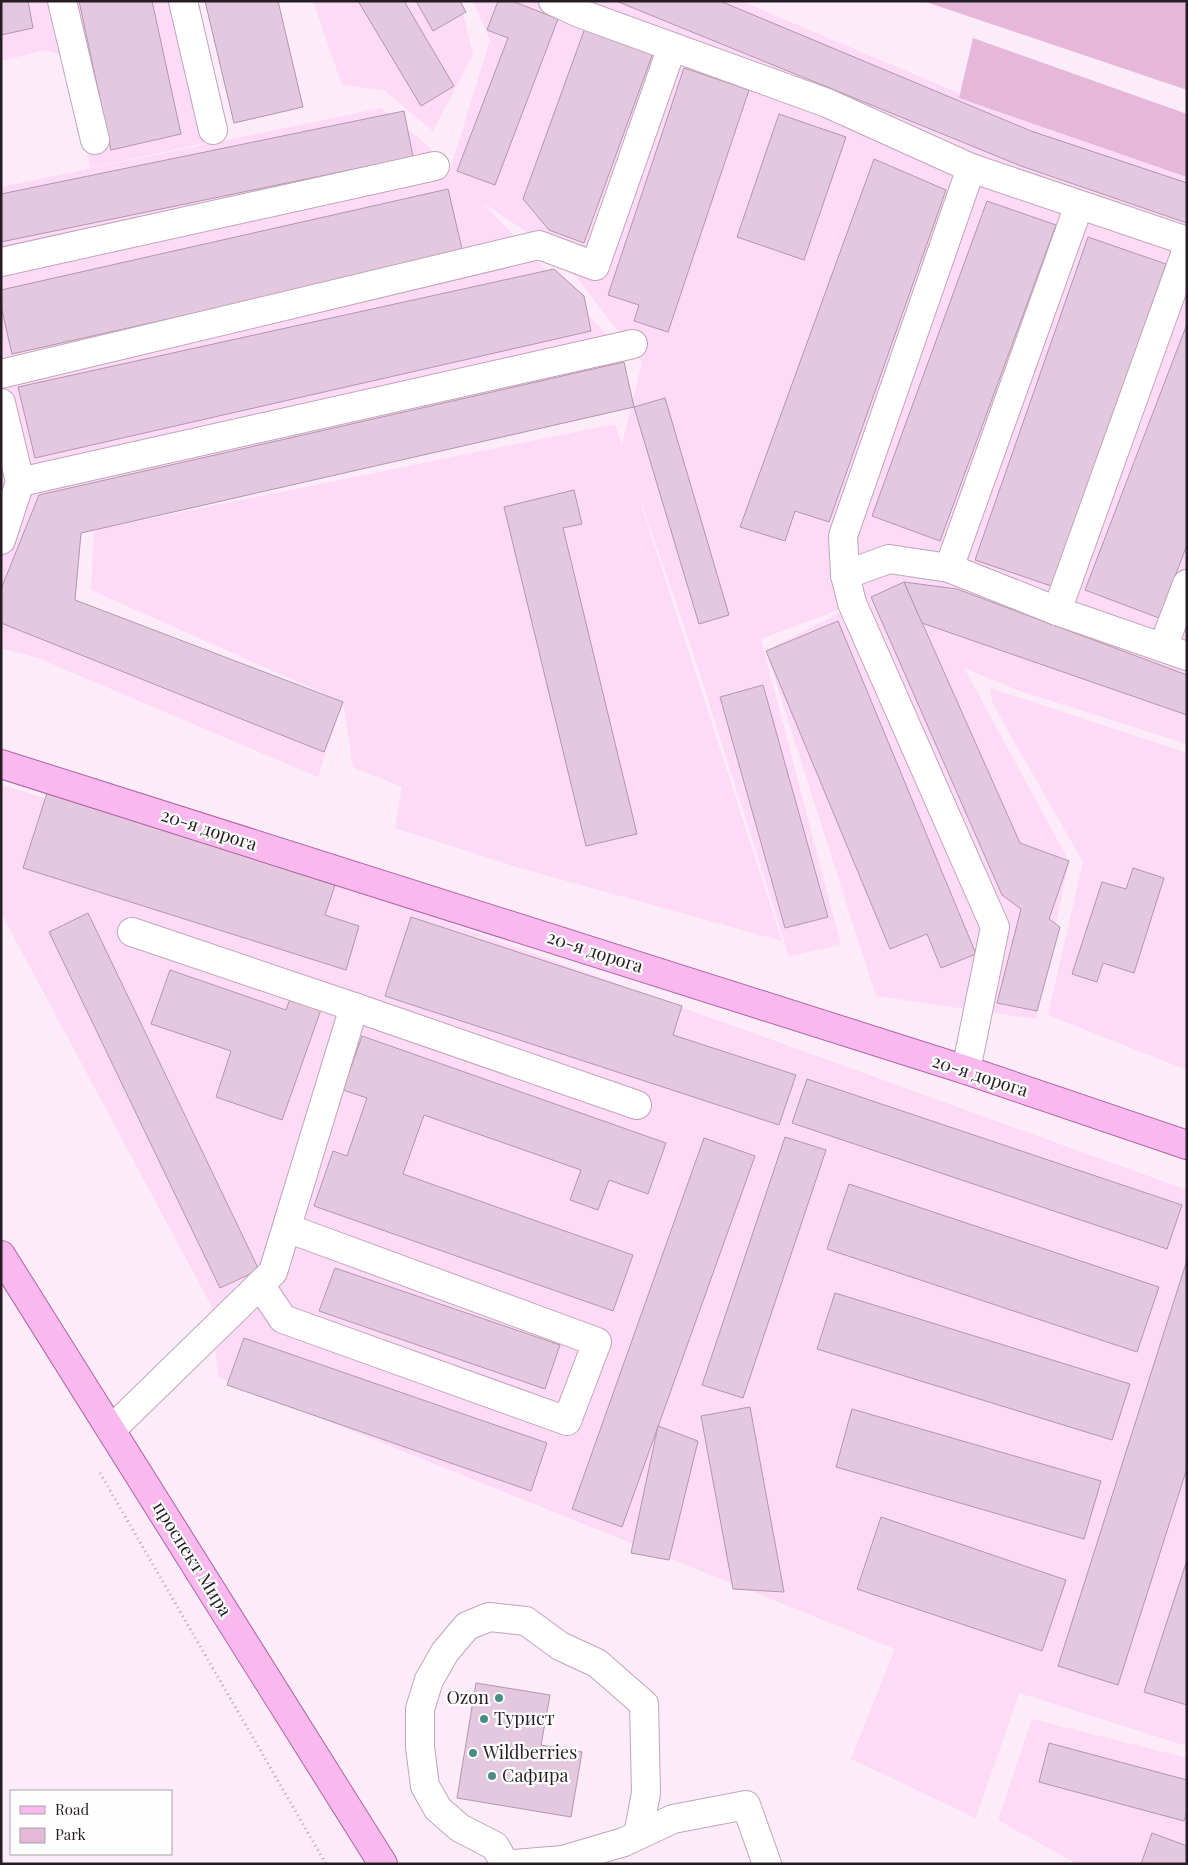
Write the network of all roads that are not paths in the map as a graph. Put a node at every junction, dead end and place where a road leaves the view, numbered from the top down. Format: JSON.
{"nodes":[{"id":1,"x":62,"y":1,"type":"edge"},
{"id":2,"x":183,"y":1,"type":"edge"},
{"id":3,"x":553,"y":1,"type":"edge"},
{"id":4,"x":672,"y":47,"type":"junction"},
{"id":5,"x":213,"y":130,"type":"dead end"},
{"id":6,"x":95,"y":140,"type":"dead end"},
{"id":7,"x":435,"y":166,"type":"dead end"},
{"id":8,"x":972,"y":168,"type":"junction"},
{"id":9,"x":1079,"y":205,"type":"junction"},
{"id":10,"x":1187,"y":241,"type":"edge"},
{"id":11,"x":1187,"y":249,"type":"edge"},
{"id":12,"x":1,"y":262,"type":"edge"},
{"id":13,"x":633,"y":344,"type":"dead end"},
{"id":14,"x":1,"y":374,"type":"edge"},
{"id":15,"x":1,"y":403,"type":"edge"},
{"id":16,"x":20,"y":482,"type":"junction"},
{"id":17,"x":3,"y":533,"type":"edge"},
{"id":18,"x":949,"y":568,"type":"junction"},
{"id":19,"x":845,"y":575,"type":"junction"},
{"id":20,"x":1187,"y":584,"type":"edge"},
{"id":21,"x":1057,"y":612,"type":"junction"},
{"id":22,"x":1175,"y":651,"type":"edge"},
{"id":23,"x":1,"y":764,"type":"edge"},
{"id":24,"x":132,"y":932,"type":"dead end"},
{"id":25,"x":354,"y":1007,"type":"junction"},
{"id":26,"x":966,"y":1070,"type":"junction"},
{"id":27,"x":637,"y":1105,"type":"dead end"},
{"id":28,"x":1187,"y":1145,"type":"edge"},
{"id":29,"x":286,"y":1228,"type":"junction"},
{"id":30,"x":1,"y":1255,"type":"edge"},
{"id":31,"x":260,"y":1285,"type":"junction"},
{"id":32,"x":111,"y":1430,"type":"junction"},
{"id":33,"x":638,"y":1835,"type":"junction"},
{"id":34,"x":384,"y":1864,"type":"edge"},
{"id":35,"x":505,"y":1864,"type":"edge"},
{"id":36,"x":514,"y":1864,"type":"edge"},
{"id":37,"x":767,"y":1864,"type":"edge"}],
"edges":[{"from":1,"to":6,"type":"lane"},
{"from":2,"to":5,"type":"lane"},
{"from":3,"to":4,"type":"lane"},
{"from":4,"to":8,"type":"lane"},
{"from":4,"to":14,"type":"lane"},
{"from":7,"to":12,"type":"lane"},
{"from":8,"to":9,"type":"lane"},
{"from":8,"to":19,"type":"lane"},
{"from":9,"to":10,"type":"lane"},
{"from":9,"to":18,"type":"lane"},
{"from":11,"to":21,"type":"lane"},
{"from":13,"to":16,"type":"lane"},
{"from":15,"to":16,"type":"lane"},
{"from":16,"to":17,"type":"lane"},
{"from":18,"to":19,"type":"lane"},
{"from":18,"to":21,"type":"lane"},
{"from":19,"to":26,"type":"lane"},
{"from":20,"to":22,"type":"lane"},
{"from":21,"to":22,"type":"lane"},
{"from":23,"to":26,"type":"main road","name":"20-я дорога"},
{"from":24,"to":25,"type":"lane"},
{"from":25,"to":27,"type":"lane"},
{"from":25,"to":29,"type":"lane"},
{"from":26,"to":28,"type":"main road","name":"20-я дорога"},
{"from":29,"to":31,"type":"lane"},
{"from":29,"to":31,"type":"lane"},
{"from":30,"to":32,"type":"main road","name":"проспект Мира"},
{"from":31,"to":32,"type":"lane"},
{"from":32,"to":34,"type":"main road","name":"проспект Мира"},
{"from":33,"to":35,"type":"lane"},
{"from":33,"to":36,"type":"lane"},
{"from":33,"to":37,"type":"lane"}]}
